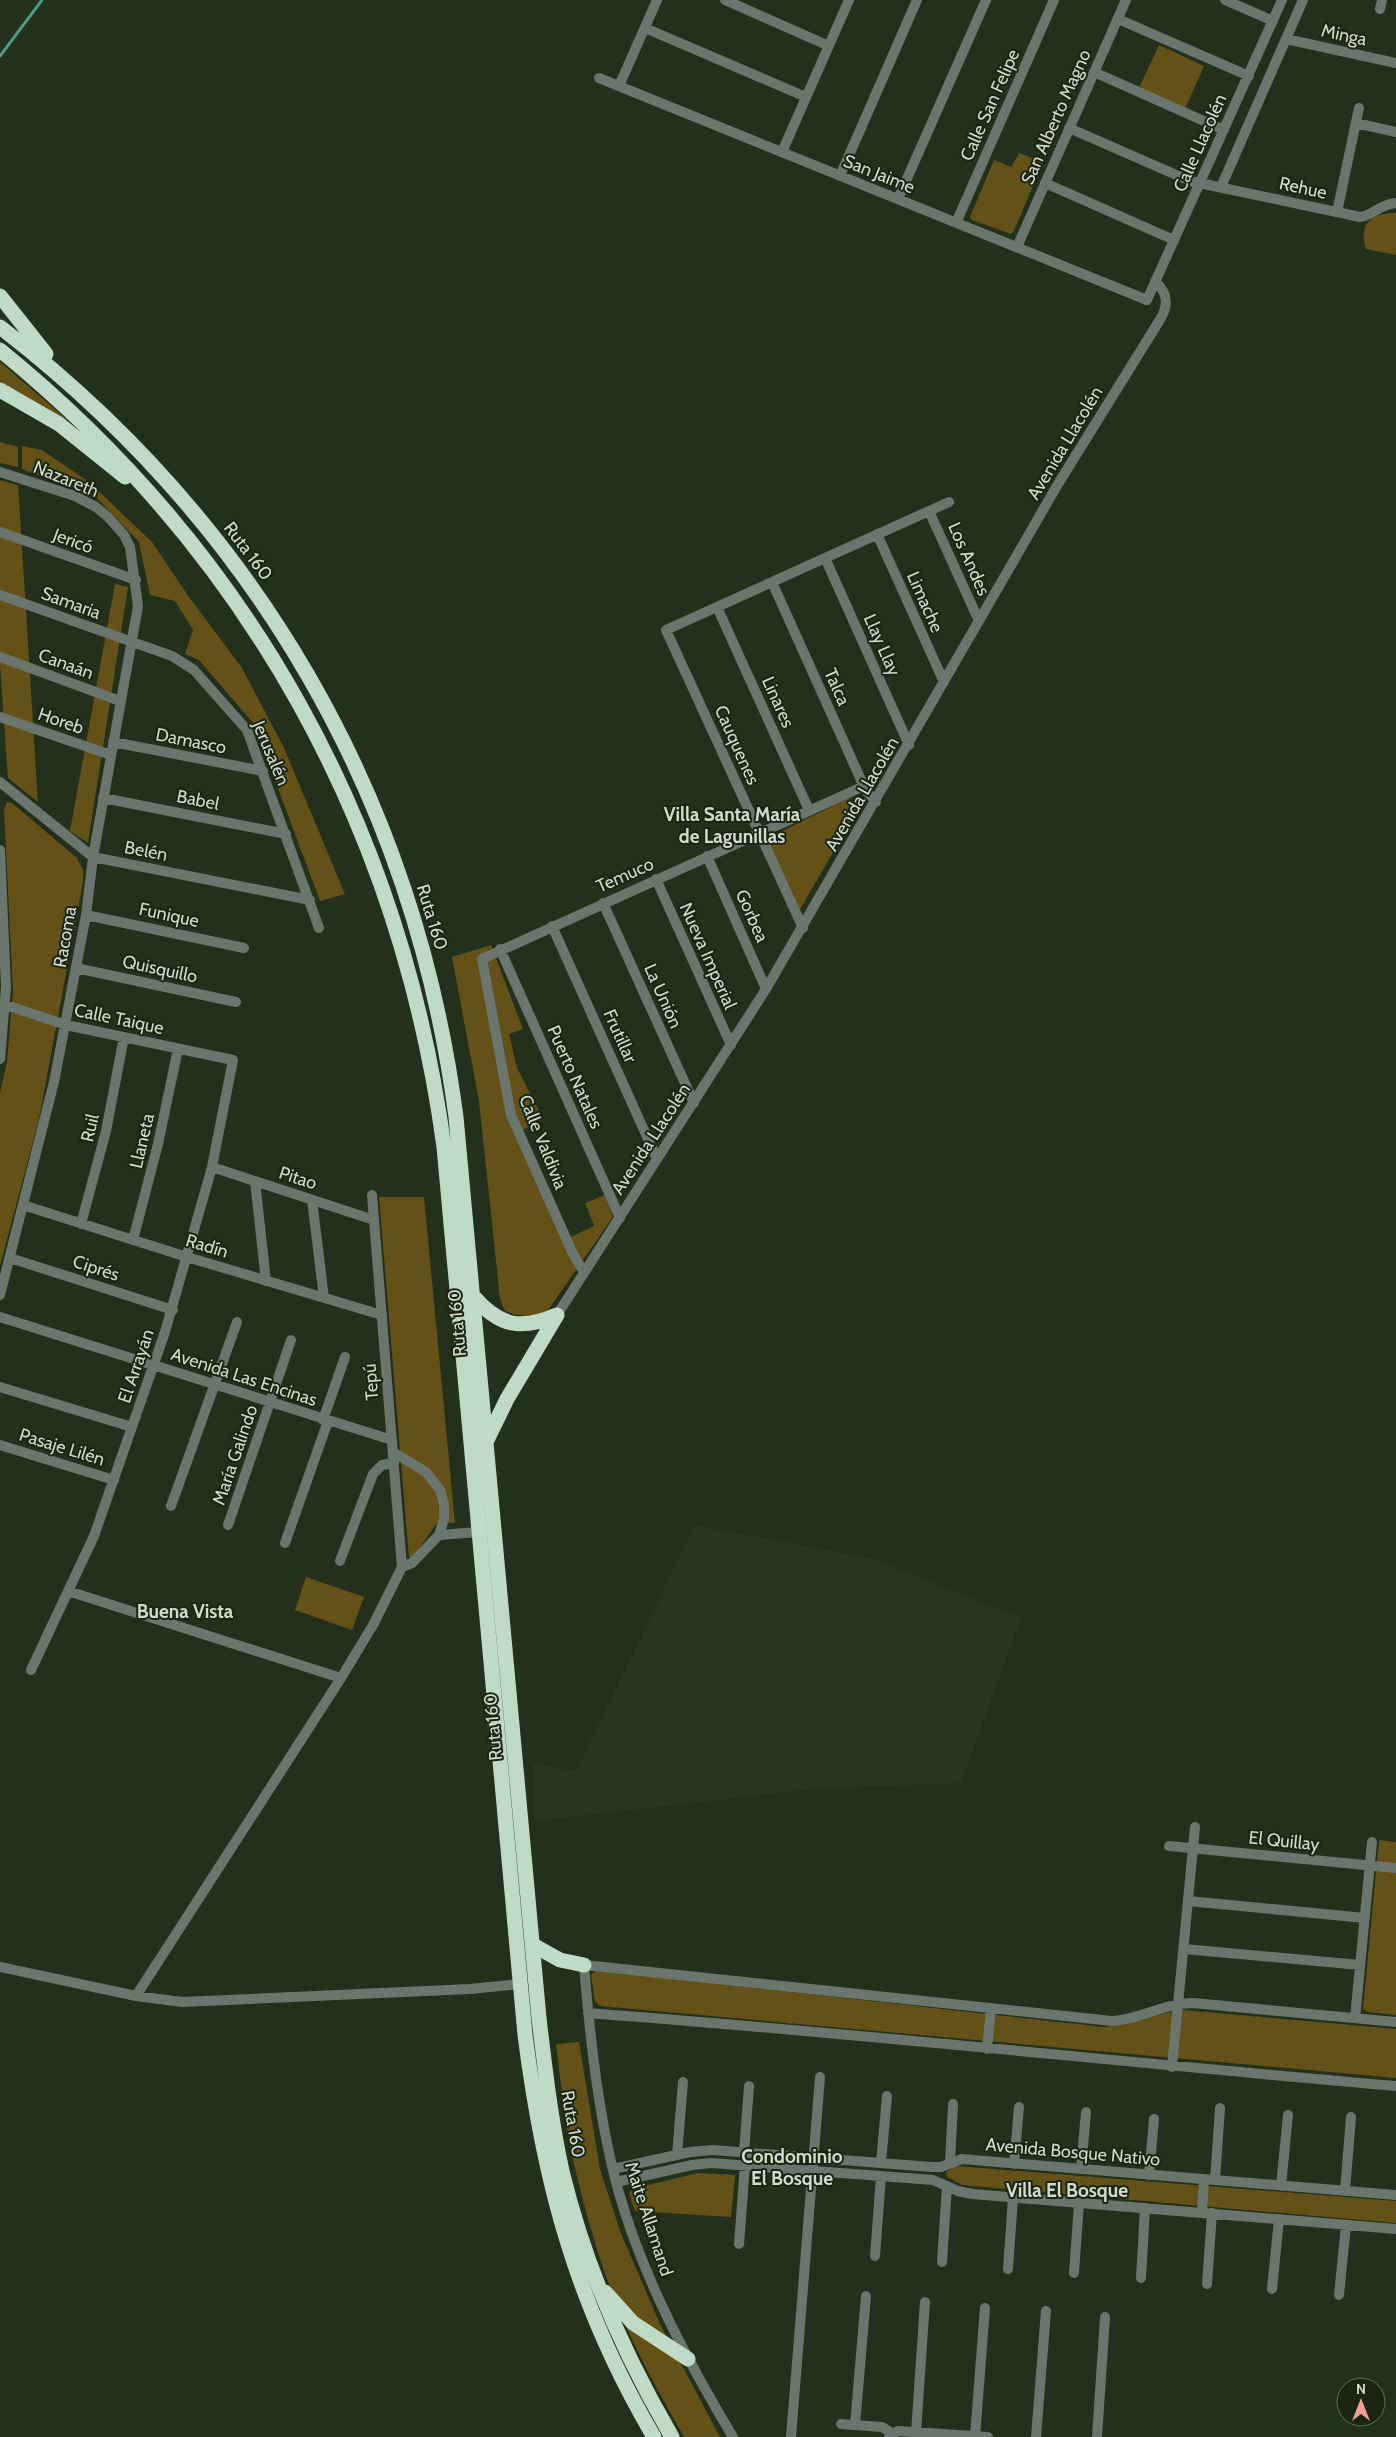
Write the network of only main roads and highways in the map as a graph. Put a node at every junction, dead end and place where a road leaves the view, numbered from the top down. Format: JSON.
{"nodes":[{"id":1,"x":0,"y":296,"type":"edge"},
{"id":2,"x":0,"y":327,"type":"edge"},
{"id":3,"x":0,"y":350,"type":"edge"},
{"id":4,"x":0,"y":390,"type":"edge"},
{"id":5,"x":83,"y":396,"type":"junction"},
{"id":6,"x":179,"y":527,"type":"junction"},
{"id":7,"x":473,"y":1296,"type":"junction"},
{"id":8,"x":486,"y":1442,"type":"junction"},
{"id":9,"x":532,"y":1945,"type":"junction"},
{"id":10,"x":584,"y":1965,"type":"road end"},
{"id":11,"x":594,"y":2276,"type":"junction"},
{"id":12,"x":688,"y":2359,"type":"road end"},
{"id":13,"x":654,"y":2437,"type":"edge"},
{"id":14,"x":672,"y":2437,"type":"edge"}],
"edges":[{"from":1,"to":5,"type":"highway"},
{"from":2,"to":5,"type":"highway","name":"Ruta 160"},
{"from":3,"to":6,"type":"highway","name":"Ruta 160"},
{"from":4,"to":6,"type":"highway"},
{"from":5,"to":7,"type":"highway","name":"Ruta 160"},
{"from":6,"to":13,"type":"highway","name":"Ruta 160"},
{"from":7,"to":8,"type":"highway","name":"Ruta 160"},
{"from":7,"to":8,"type":"highway"},
{"from":8,"to":9,"type":"highway","name":"Ruta 160"},
{"from":9,"to":10,"type":"highway"},
{"from":9,"to":11,"type":"highway","name":"Ruta 160"},
{"from":11,"to":12,"type":"highway"},
{"from":11,"to":14,"type":"highway","name":"Ruta 160"}]}
